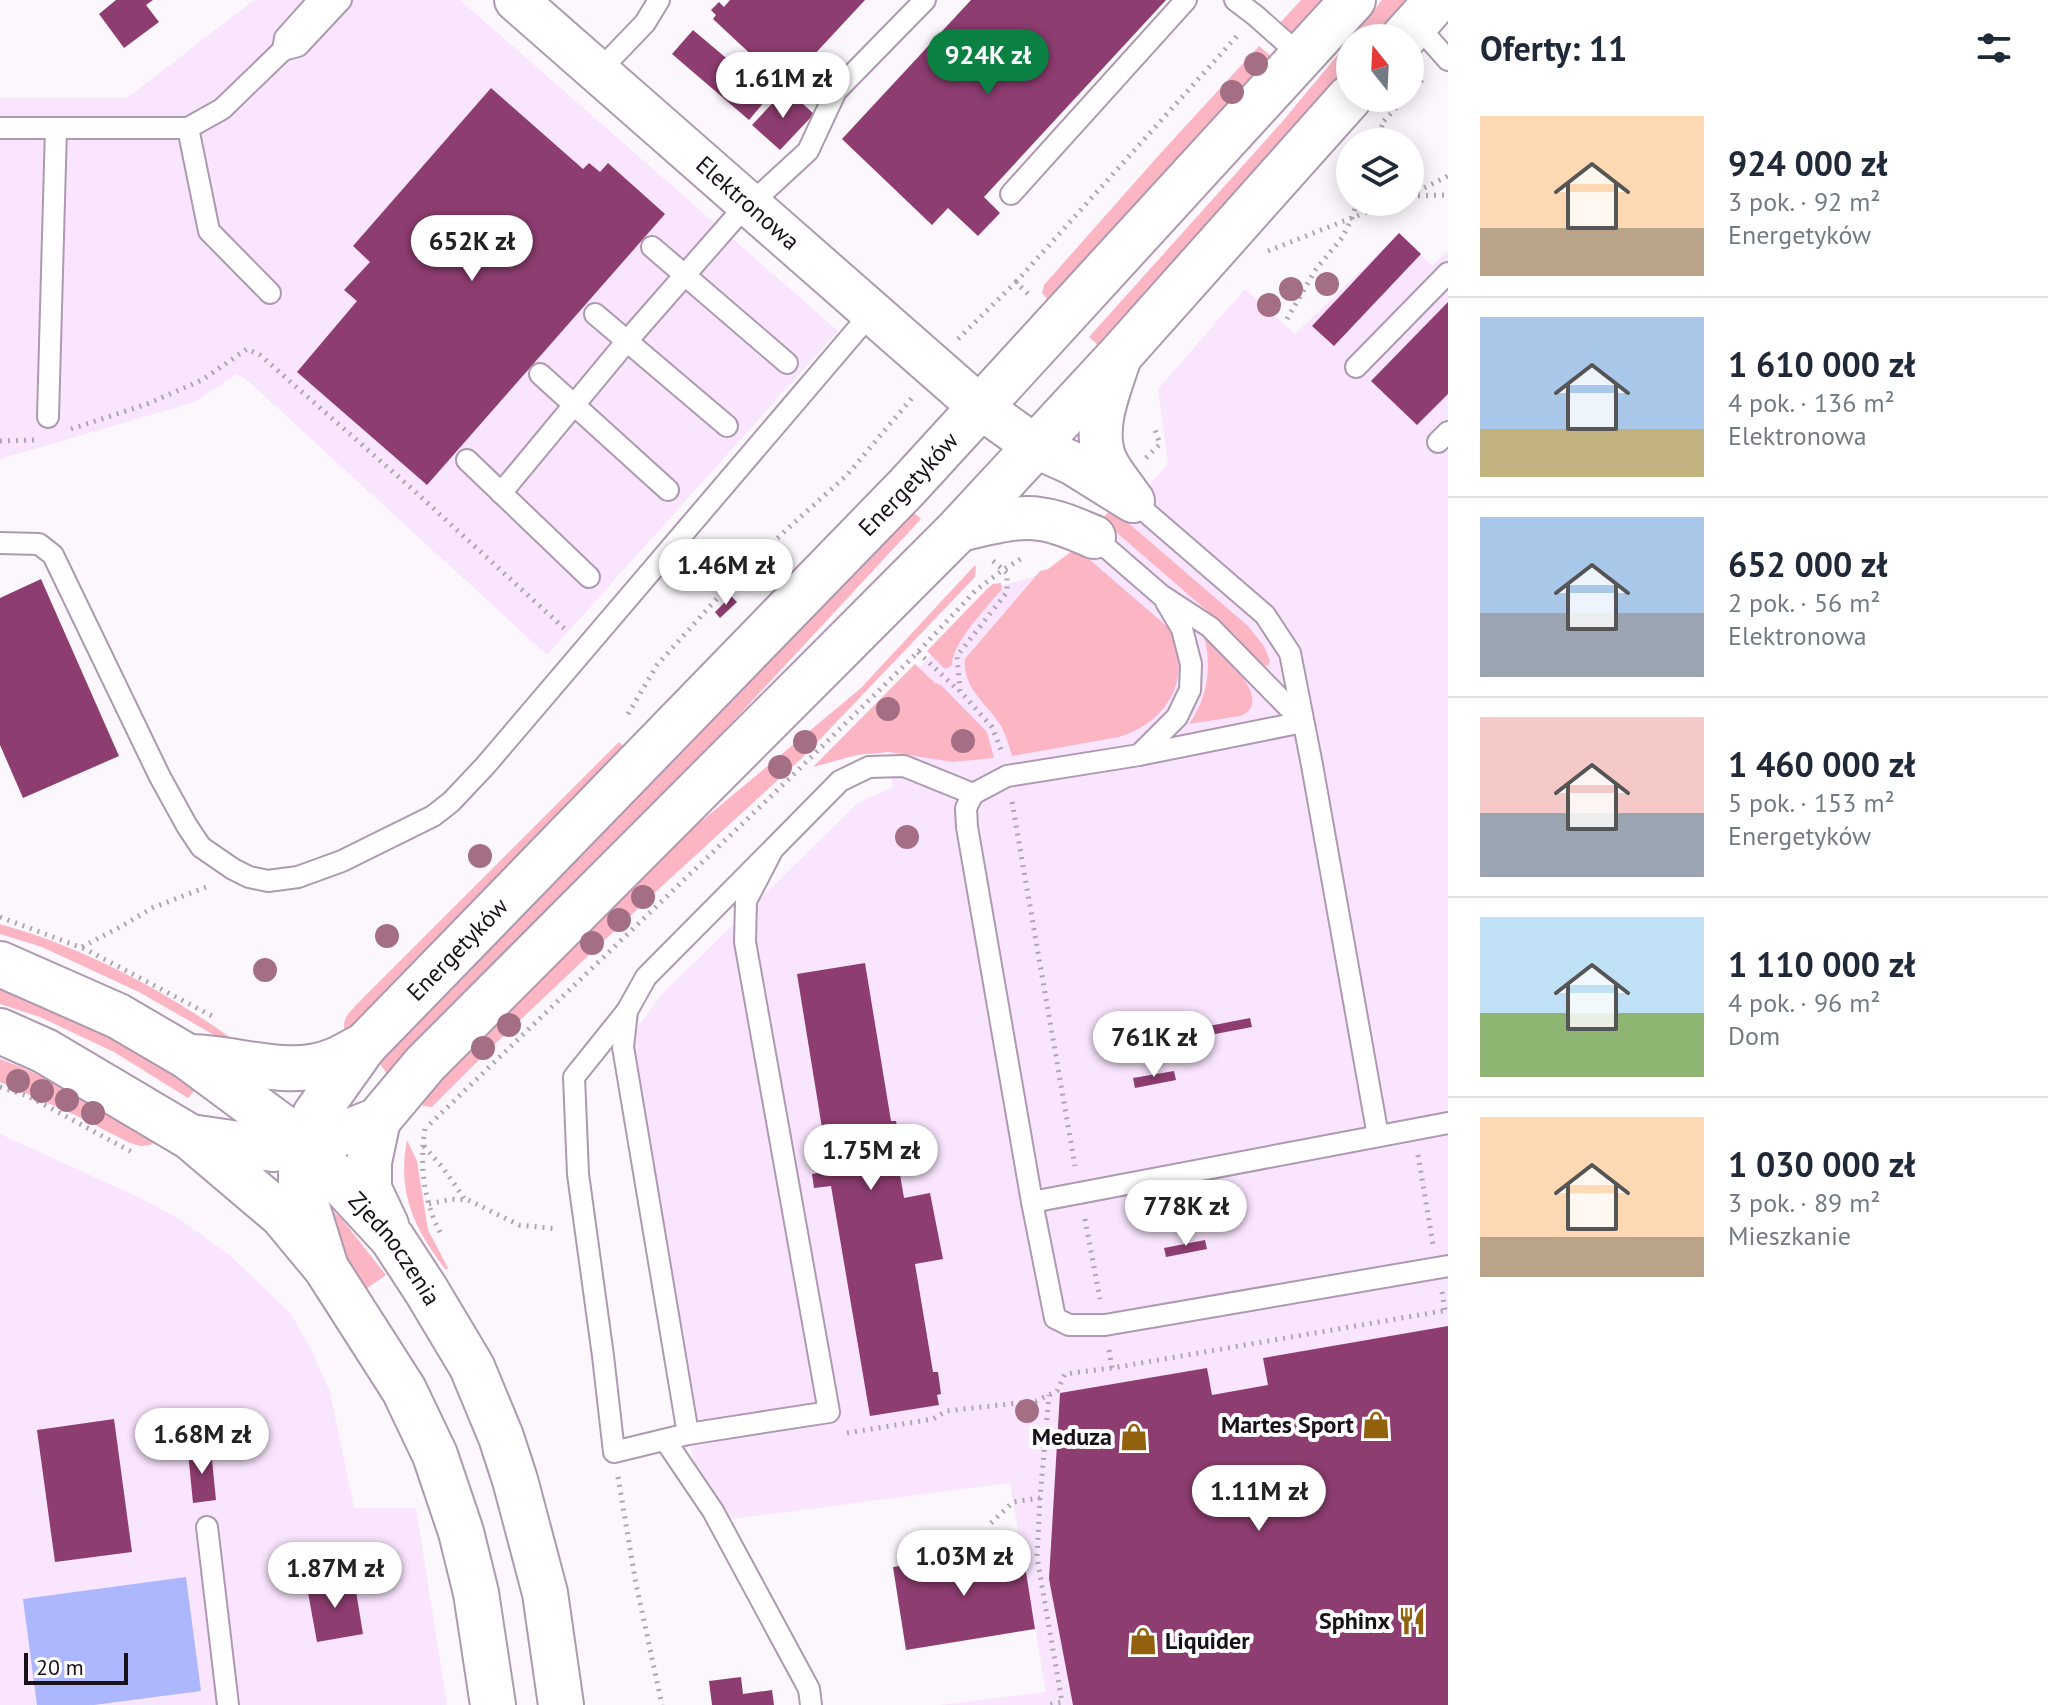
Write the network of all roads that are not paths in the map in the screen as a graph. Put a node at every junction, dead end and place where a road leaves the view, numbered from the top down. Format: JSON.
{"nodes":[{"id":1,"x":319,"y":0,"type":"edge"},
{"id":2,"x":341,"y":0,"type":"edge"},
{"id":3,"x":516,"y":0,"type":"edge"},
{"id":4,"x":659,"y":0,"type":"edge"},
{"id":5,"x":925,"y":0,"type":"edge"},
{"id":6,"x":1186,"y":0,"type":"edge"},
{"id":7,"x":1235,"y":0,"type":"edge"},
{"id":8,"x":1353,"y":0,"type":"edge"},
{"id":9,"x":1419,"y":21,"type":"edge"},
{"id":10,"x":283,"y":50,"type":"junction"},
{"id":11,"x":1302,"y":57,"type":"junction"},
{"id":12,"x":1448,"y":60,"type":"edge"},
{"id":13,"x":598,"y":72,"type":"junction"},
{"id":14,"x":1365,"y":112,"type":"edge"},
{"id":15,"x":0,"y":128,"type":"edge"},
{"id":16,"x":56,"y":128,"type":"junction"},
{"id":17,"x":188,"y":128,"type":"junction"},
{"id":18,"x":1011,"y":194,"type":"dead end"},
{"id":19,"x":749,"y":204,"type":"junction"},
{"id":20,"x":652,"y":247,"type":"dead end"},
{"id":21,"x":1448,"y":273,"type":"edge"},
{"id":22,"x":686,"y":276,"type":"junction"},
{"id":23,"x":270,"y":293,"type":"dead end"},
{"id":24,"x":872,"y":312,"type":"junction"},
{"id":25,"x":595,"y":314,"type":"dead end"},
{"id":26,"x":627,"y":341,"type":"junction"},
{"id":27,"x":1121,"y":354,"type":"junction"},
{"id":28,"x":787,"y":363,"type":"dead end"},
{"id":29,"x":1356,"y":367,"type":"dead end"},
{"id":30,"x":540,"y":374,"type":"dead end"},
{"id":31,"x":575,"y":404,"type":"junction"},
{"id":32,"x":980,"y":407,"type":"junction"},
{"id":33,"x":48,"y":417,"type":"dead end"},
{"id":34,"x":727,"y":426,"type":"dead end"},
{"id":35,"x":1036,"y":447,"type":"junction"},
{"id":36,"x":467,"y":460,"type":"dead end"},
{"id":37,"x":668,"y":490,"type":"dead end"},
{"id":38,"x":501,"y":493,"type":"junction"},
{"id":39,"x":1133,"y":501,"type":"junction"},
{"id":40,"x":958,"y":530,"type":"junction"},
{"id":41,"x":1094,"y":537,"type":"junction"},
{"id":42,"x":0,"y":543,"type":"edge"},
{"id":43,"x":589,"y":577,"type":"dead end"},
{"id":44,"x":1161,"y":595,"type":"junction"},
{"id":45,"x":1303,"y":722,"type":"junction"},
{"id":46,"x":1139,"y":755,"type":"junction"},
{"id":47,"x":973,"y":794,"type":"junction"},
{"id":48,"x":773,"y":849,"type":"junction"},
{"id":49,"x":0,"y":964,"type":"edge"},
{"id":50,"x":627,"y":1011,"type":"junction"},
{"id":51,"x":0,"y":1031,"type":"edge"},
{"id":52,"x":364,"y":1046,"type":"junction"},
{"id":53,"x":188,"y":1057,"type":"junction"},
{"id":54,"x":397,"y":1119,"type":"junction"},
{"id":55,"x":1448,"y":1123,"type":"edge"},
{"id":56,"x":1378,"y":1136,"type":"junction"},
{"id":57,"x":190,"y":1137,"type":"junction"},
{"id":58,"x":305,"y":1144,"type":"junction"},
{"id":59,"x":1032,"y":1202,"type":"junction"},
{"id":60,"x":392,"y":1238,"type":"junction"},
{"id":61,"x":1448,"y":1266,"type":"edge"},
{"id":62,"x":326,"y":1268,"type":"junction"},
{"id":63,"x":688,"y":1434,"type":"junction"},
{"id":64,"x":665,"y":1440,"type":"junction"},
{"id":65,"x":207,"y":1527,"type":"dead end"},
{"id":66,"x":228,"y":1705,"type":"edge"},
{"id":67,"x":493,"y":1705,"type":"edge"},
{"id":68,"x":561,"y":1705,"type":"edge"},
{"id":69,"x":811,"y":1705,"type":"edge"}],
"edges":[{"from":1,"to":10,"type":"lane"},
{"from":2,"to":10,"type":"lane"},
{"from":3,"to":13,"type":"street","name":"Elektronowa"},
{"from":4,"to":13,"type":"lane"},
{"from":5,"to":19,"type":"lane"},
{"from":6,"to":18,"type":"lane"},
{"from":7,"to":11,"type":"lane"},
{"from":8,"to":11,"type":"main road","name":"Energetyków"},
{"from":9,"to":12,"type":"lane"},
{"from":10,"to":17,"type":"lane"},
{"from":11,"to":32,"type":"main road","name":"Energetyków"},
{"from":13,"to":19,"type":"street","name":"Elektronowa"},
{"from":14,"to":27,"type":"main road"},
{"from":15,"to":16,"type":"lane"},
{"from":16,"to":17,"type":"lane"},
{"from":16,"to":33,"type":"lane"},
{"from":17,"to":23,"type":"lane"},
{"from":19,"to":22,"type":"lane"},
{"from":19,"to":24,"type":"street","name":"Elektronowa"},
{"from":20,"to":22,"type":"lane"},
{"from":21,"to":29,"type":"lane"},
{"from":22,"to":26,"type":"lane"},
{"from":22,"to":28,"type":"lane"},
{"from":24,"to":32,"type":"street","name":"Elektronowa"},
{"from":24,"to":42,"type":"lane"},
{"from":25,"to":26,"type":"lane"},
{"from":26,"to":31,"type":"lane"},
{"from":26,"to":34,"type":"lane"},
{"from":27,"to":35,"type":"main road"},
{"from":27,"to":39,"type":"street"},
{"from":30,"to":31,"type":"lane"},
{"from":31,"to":37,"type":"lane"},
{"from":31,"to":38,"type":"lane"},
{"from":32,"to":35,"type":"street","name":"Elektronowa"},
{"from":32,"to":52,"type":"main road","name":"Energetyków"},
{"from":35,"to":39,"type":"street","name":"Elektronowa"},
{"from":35,"to":40,"type":"main road"},
{"from":35,"to":41,"type":"street"},
{"from":36,"to":38,"type":"lane"},
{"from":38,"to":43,"type":"lane"},
{"from":39,"to":45,"type":"lane"},
{"from":40,"to":41,"type":"street"},
{"from":40,"to":54,"type":"main road"},
{"from":41,"to":44,"type":"lane"},
{"from":44,"to":45,"type":"lane"},
{"from":44,"to":46,"type":"lane"},
{"from":45,"to":46,"type":"lane"},
{"from":45,"to":56,"type":"lane"},
{"from":46,"to":47,"type":"lane"},
{"from":47,"to":48,"type":"lane"},
{"from":47,"to":59,"type":"lane"},
{"from":48,"to":50,"type":"lane"},
{"from":48,"to":63,"type":"lane"},
{"from":49,"to":53,"type":"main road","name":"Zjednoczenia"},
{"from":50,"to":63,"type":"lane"},
{"from":50,"to":64,"type":"lane"},
{"from":51,"to":57,"type":"main road"},
{"from":52,"to":53,"type":"main road"},
{"from":52,"to":58,"type":"main road","name":"Energetyków"},
{"from":53,"to":58,"type":"main road","name":"Zjednoczenia"},
{"from":54,"to":58,"type":"main road"},
{"from":54,"to":60,"type":"main road"},
{"from":55,"to":56,"type":"lane"},
{"from":56,"to":59,"type":"lane"},
{"from":57,"to":58,"type":"main road"},
{"from":57,"to":62,"type":"main road"},
{"from":58,"to":60,"type":"main road","name":"Zjednoczenia"},
{"from":58,"to":62,"type":"main road","name":"Energetyków"},
{"from":59,"to":61,"type":"lane"},
{"from":60,"to":68,"type":"main road","name":"Zjednoczenia"},
{"from":62,"to":67,"type":"main road"},
{"from":63,"to":64,"type":"lane"},
{"from":64,"to":69,"type":"lane"},
{"from":65,"to":66,"type":"lane"}]}
